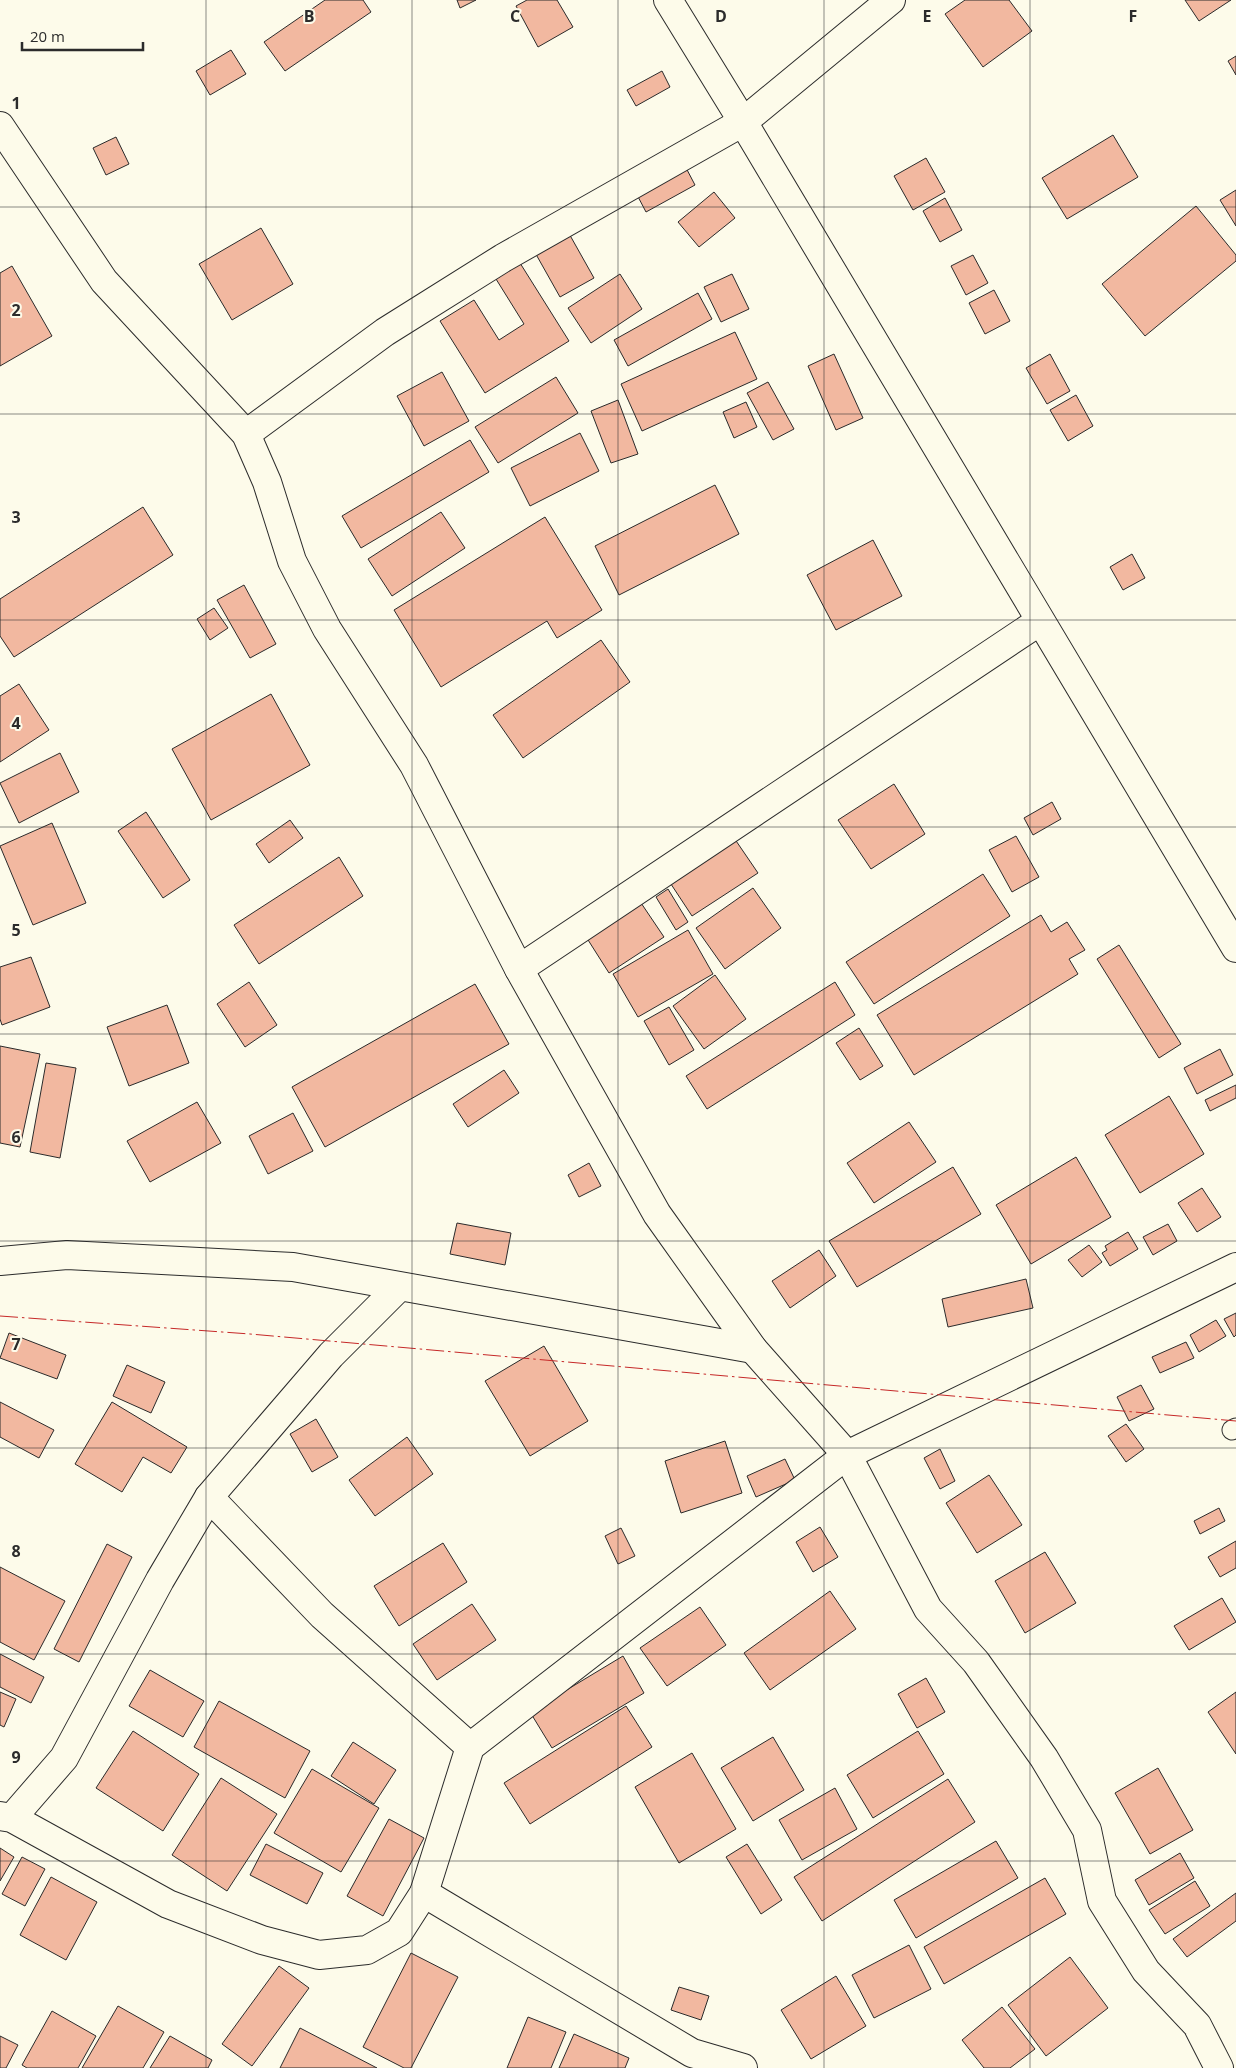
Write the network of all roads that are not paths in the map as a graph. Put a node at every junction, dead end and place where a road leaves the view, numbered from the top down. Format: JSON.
{"nodes":[{"id":1,"x":668,"y":0,"type":"edge"},
{"id":2,"x":892,"y":0,"type":"edge"},
{"id":3,"x":743,"y":122,"type":"junction"},
{"id":4,"x":0,"y":126,"type":"edge"},
{"id":5,"x":246,"y":434,"type":"junction"},
{"id":6,"x":1040,"y":621,"type":"junction"},
{"id":7,"x":1235,"y":946,"type":"edge"},
{"id":8,"x":519,"y":969,"type":"junction"},
{"id":9,"x":0,"y":1260,"type":"edge"},
{"id":10,"x":1236,"y":1267,"type":"edge"},
{"id":11,"x":398,"y":1288,"type":"junction"},
{"id":12,"x":753,"y":1349,"type":"junction"},
{"id":13,"x":847,"y":1455,"type":"junction"},
{"id":14,"x":209,"y":1497,"type":"junction"},
{"id":15,"x":470,"y":1747,"type":"junction"},
{"id":16,"x":6,"y":1817,"type":"edge"},
{"id":17,"x":424,"y":1893,"type":"junction"},
{"id":18,"x":742,"y":2068,"type":"edge"},
{"id":19,"x":1219,"y":2068,"type":"edge"}],
"edges":[{"from":1,"to":3,"type":"street"},
{"from":2,"to":3,"type":"street"},
{"from":3,"to":5,"type":"street"},
{"from":3,"to":6,"type":"street"},
{"from":4,"to":5,"type":"street"},
{"from":5,"to":8,"type":"street"},
{"from":6,"to":7,"type":"street"},
{"from":6,"to":8,"type":"street"},
{"from":8,"to":12,"type":"street"},
{"from":9,"to":11,"type":"street"},
{"from":10,"to":13,"type":"street"},
{"from":11,"to":12,"type":"street"},
{"from":11,"to":14,"type":"street"},
{"from":12,"to":13,"type":"street"},
{"from":13,"to":15,"type":"street"},
{"from":13,"to":19,"type":"street"},
{"from":14,"to":15,"type":"street"},
{"from":14,"to":16,"type":"street"},
{"from":15,"to":17,"type":"street"},
{"from":16,"to":17,"type":"street"},
{"from":17,"to":18,"type":"street"}]}
